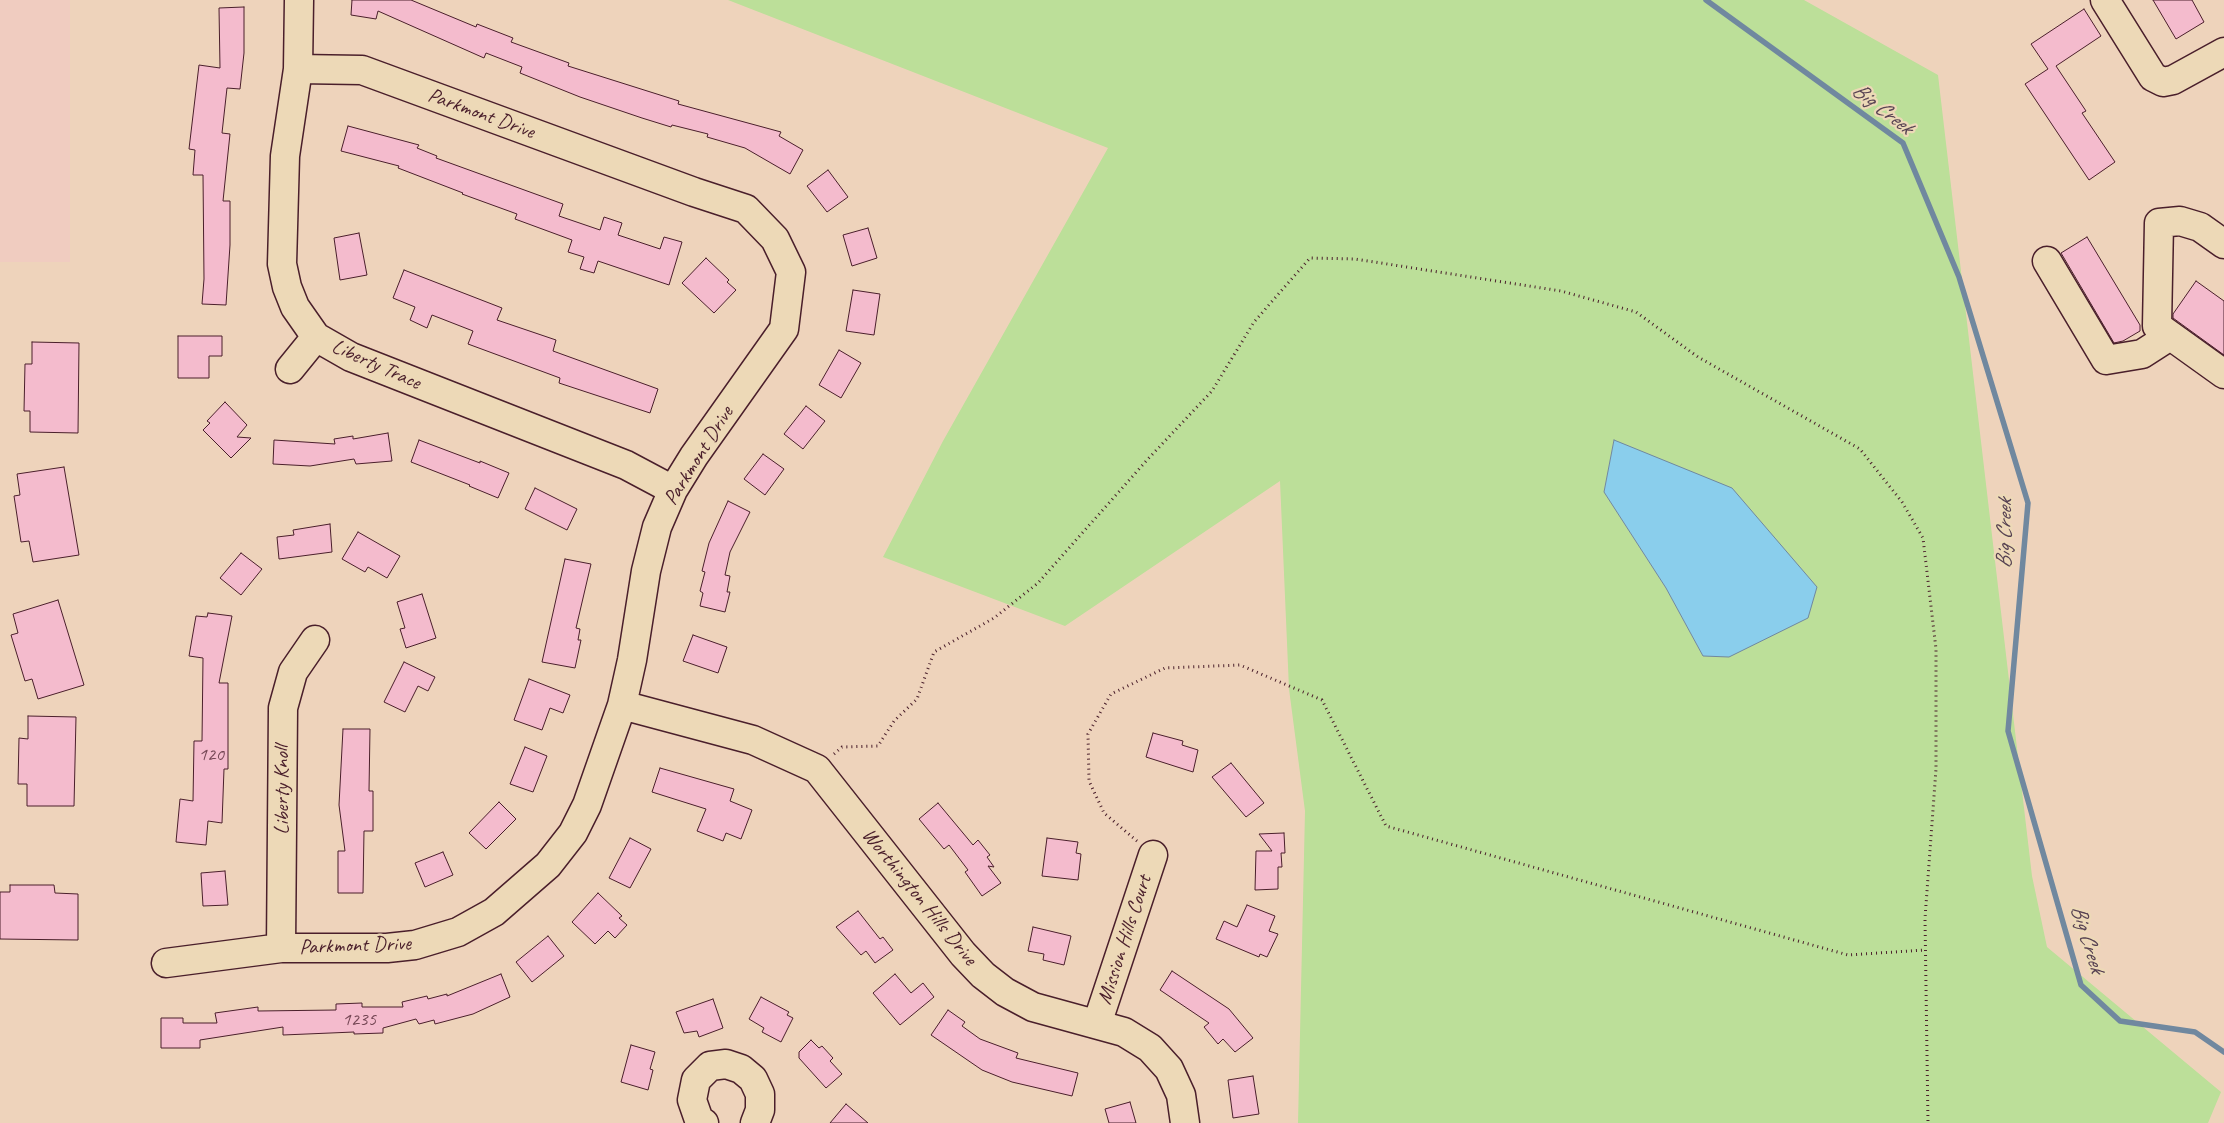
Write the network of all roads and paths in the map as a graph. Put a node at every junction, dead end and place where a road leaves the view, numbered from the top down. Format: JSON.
{"nodes":[{"id":1,"x":300,"y":0,"type":"edge"},
{"id":2,"x":2105,"y":0,"type":"edge"},
{"id":3,"x":2224,"y":52,"type":"edge"},
{"id":4,"x":298,"y":68,"type":"junction"},
{"id":5,"x":2224,"y":244,"type":"edge"},
{"id":6,"x":2047,"y":261,"type":"dead end"},
{"id":7,"x":2170,"y":336,"type":"junction"},
{"id":8,"x":316,"y":337,"type":"junction"},
{"id":9,"x":290,"y":369,"type":"dead end"},
{"id":10,"x":2224,"y":374,"type":"edge"},
{"id":11,"x":673,"y":490,"type":"junction"},
{"id":12,"x":314,"y":640,"type":"dead end"},
{"id":13,"x":622,"y":705,"type":"junction"},
{"id":14,"x":817,"y":769,"type":"junction"},
{"id":15,"x":1153,"y":855,"type":"joint"},
{"id":16,"x":281,"y":948,"type":"junction"},
{"id":17,"x":1925,"y":950,"type":"junction"},
{"id":18,"x":166,"y":963,"type":"dead end"},
{"id":19,"x":1097,"y":1024,"type":"junction"},
{"id":20,"x":704,"y":1123,"type":"edge"},
{"id":21,"x":755,"y":1123,"type":"edge"},
{"id":22,"x":1185,"y":1123,"type":"edge"},
{"id":23,"x":1928,"y":1123,"type":"edge"}],
"edges":[{"from":1,"to":4,"type":"street","name":"Liberty Trace"},
{"from":2,"to":3,"type":"street"},
{"from":4,"to":8,"type":"street","name":"Liberty Trace"},
{"from":4,"to":11,"type":"street","name":"Parkmont Drive"},
{"from":5,"to":7,"type":"street"},
{"from":6,"to":7,"type":"street"},
{"from":7,"to":10,"type":"street"},
{"from":8,"to":9,"type":"street"},
{"from":8,"to":11,"type":"street","name":"Liberty Trace"},
{"from":11,"to":13,"type":"street","name":"Parkmont Drive"},
{"from":12,"to":16,"type":"street","name":"Liberty Knoll"},
{"from":13,"to":14,"type":"street","name":"Worthington Hills Drive"},
{"from":13,"to":16,"type":"street","name":"Parkmont Drive"},
{"from":14,"to":17,"type":"path"},
{"from":14,"to":19,"type":"street","name":"Worthington Hills Drive"},
{"from":15,"to":17,"type":"path"},
{"from":15,"to":19,"type":"street","name":"Mission Hills Court"},
{"from":16,"to":18,"type":"street","name":"Parkmont Drive"},
{"from":17,"to":23,"type":"path"},
{"from":19,"to":22,"type":"street","name":"Worthington Hills Drive"},
{"from":20,"to":21,"type":"street"}]}
